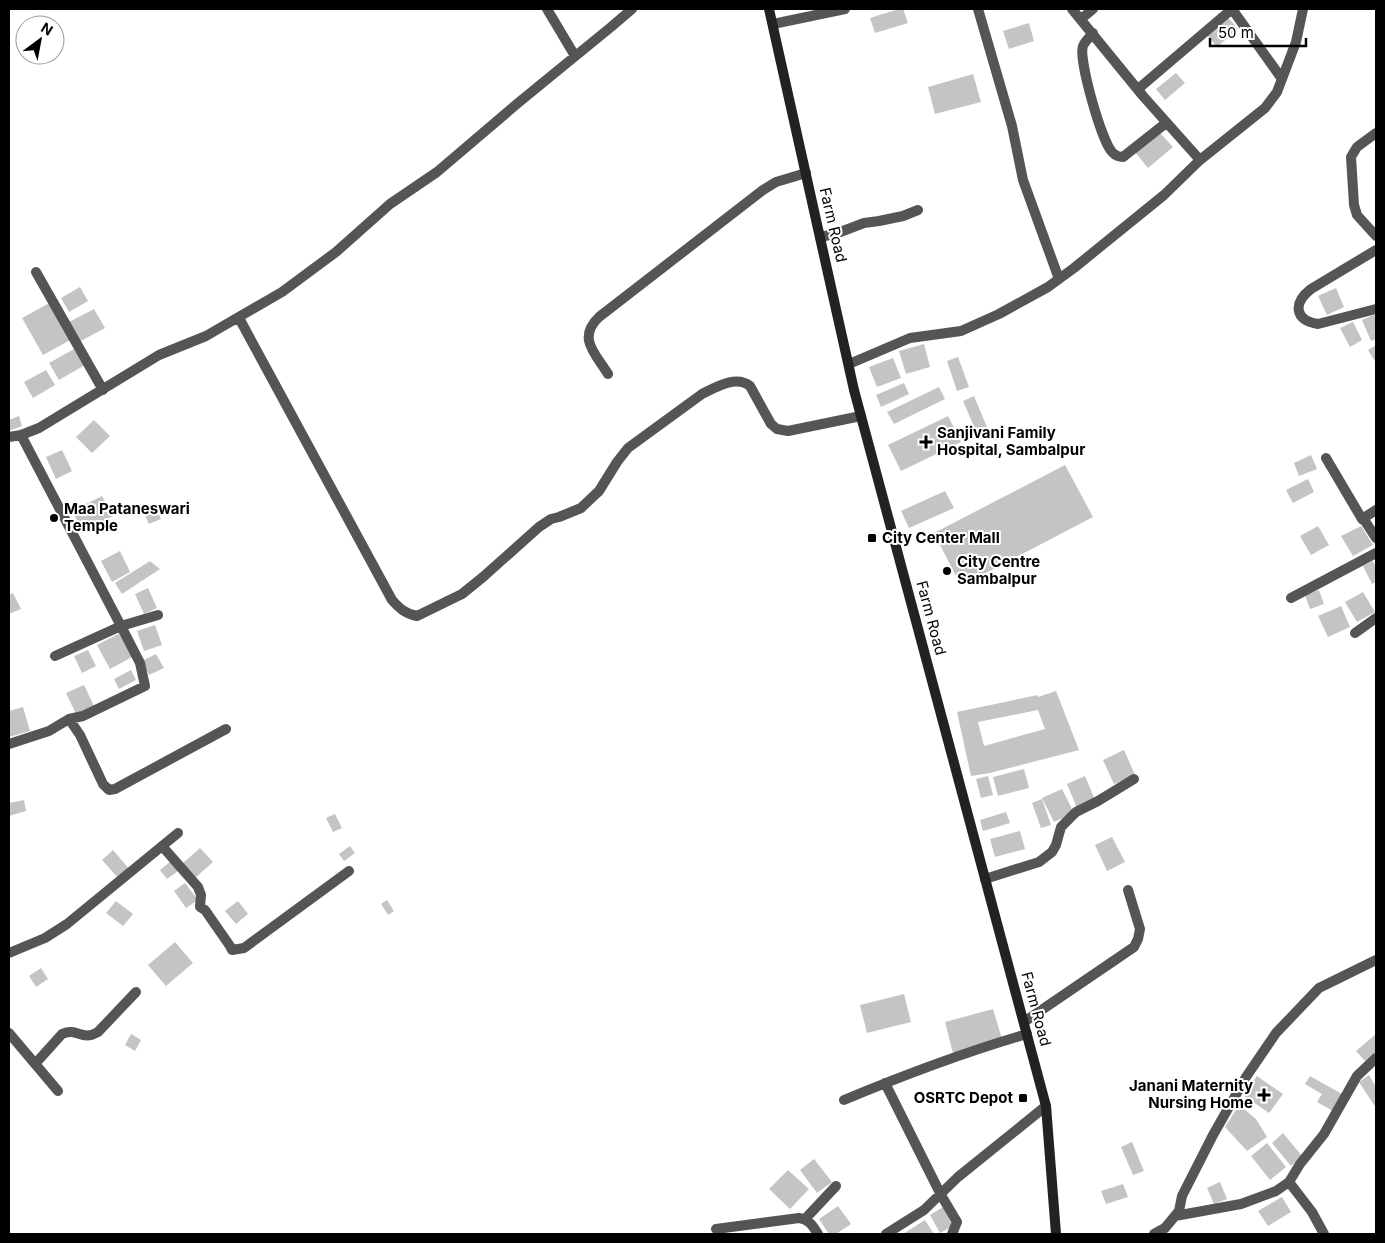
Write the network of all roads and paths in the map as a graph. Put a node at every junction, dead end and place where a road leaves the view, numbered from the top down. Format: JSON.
{"nodes":[{"id":1,"x":547,"y":9,"type":"edge"},
{"id":2,"x":632,"y":9,"type":"edge"},
{"id":3,"x":769,"y":9,"type":"edge"},
{"id":4,"x":846,"y":9,"type":"edge"},
{"id":5,"x":978,"y":9,"type":"edge"},
{"id":6,"x":1072,"y":9,"type":"edge"},
{"id":7,"x":1093,"y":9,"type":"edge"},
{"id":8,"x":1232,"y":9,"type":"edge"},
{"id":9,"x":1303,"y":9,"type":"edge"},
{"id":10,"x":1081,"y":19,"type":"junction"},
{"id":11,"x":773,"y":24,"type":"junction"},
{"id":12,"x":1093,"y":33,"type":"junction"},
{"id":13,"x":575,"y":56,"type":"junction"},
{"id":14,"x":1282,"y":79,"type":"junction"},
{"id":15,"x":1138,"y":89,"type":"junction"},
{"id":16,"x":1166,"y":123,"type":"junction"},
{"id":17,"x":1376,"y":133,"type":"edge"},
{"id":18,"x":1200,"y":160,"type":"junction"},
{"id":19,"x":806,"y":173,"type":"junction"},
{"id":20,"x":918,"y":210,"type":"dead end"},
{"id":21,"x":1376,"y":236,"type":"edge"},
{"id":22,"x":820,"y":237,"type":"junction"},
{"id":23,"x":1376,"y":250,"type":"edge"},
{"id":24,"x":36,"y":272,"type":"dead end"},
{"id":25,"x":1059,"y":279,"type":"junction"},
{"id":26,"x":1376,"y":309,"type":"edge"},
{"id":27,"x":240,"y":318,"type":"junction"},
{"id":28,"x":848,"y":364,"type":"junction"},
{"id":29,"x":608,"y":374,"type":"dead end"},
{"id":30,"x":103,"y":390,"type":"junction"},
{"id":31,"x":861,"y":416,"type":"junction"},
{"id":32,"x":21,"y":435,"type":"junction"},
{"id":33,"x":9,"y":438,"type":"edge"},
{"id":34,"x":1326,"y":458,"type":"dead end"},
{"id":35,"x":1376,"y":510,"type":"edge"},
{"id":36,"x":1362,"y":519,"type":"junction"},
{"id":37,"x":1376,"y":538,"type":"edge"},
{"id":38,"x":1376,"y":553,"type":"edge"},
{"id":39,"x":1291,"y":598,"type":"dead end"},
{"id":40,"x":158,"y":615,"type":"dead end"},
{"id":41,"x":1376,"y":618,"type":"edge"},
{"id":42,"x":120,"y":626,"type":"junction"},
{"id":43,"x":1356,"y":633,"type":"dead end"},
{"id":44,"x":55,"y":656,"type":"dead end"},
{"id":45,"x":69,"y":719,"type":"junction"},
{"id":46,"x":226,"y":729,"type":"dead end"},
{"id":47,"x":9,"y":744,"type":"edge"},
{"id":48,"x":1134,"y":779,"type":"dead end"},
{"id":49,"x":178,"y":833,"type":"dead end"},
{"id":50,"x":162,"y":846,"type":"junction"},
{"id":51,"x":349,"y":871,"type":"dead end"},
{"id":52,"x":985,"y":880,"type":"junction"},
{"id":53,"x":1128,"y":890,"type":"dead end"},
{"id":54,"x":9,"y":953,"type":"edge"},
{"id":55,"x":1376,"y":960,"type":"edge"},
{"id":56,"x":136,"y":992,"type":"dead end"},
{"id":57,"x":1024,"y":1022,"type":"junction"},
{"id":58,"x":9,"y":1033,"type":"edge"},
{"id":59,"x":1027,"y":1034,"type":"junction"},
{"id":60,"x":1376,"y":1058,"type":"edge"},
{"id":61,"x":35,"y":1064,"type":"junction"},
{"id":62,"x":885,"y":1083,"type":"junction"},
{"id":63,"x":58,"y":1091,"type":"dead end"},
{"id":64,"x":844,"y":1100,"type":"dead end"},
{"id":65,"x":1046,"y":1106,"type":"junction"},
{"id":66,"x":1289,"y":1182,"type":"junction"},
{"id":67,"x":836,"y":1186,"type":"dead end"},
{"id":68,"x":941,"y":1195,"type":"junction"},
{"id":69,"x":1176,"y":1216,"type":"junction"},
{"id":70,"x":806,"y":1218,"type":"junction"},
{"id":71,"x":716,"y":1229,"type":"dead end"},
{"id":72,"x":818,"y":1234,"type":"edge"},
{"id":73,"x":886,"y":1234,"type":"edge"},
{"id":74,"x":952,"y":1234,"type":"edge"},
{"id":75,"x":1056,"y":1234,"type":"edge"},
{"id":76,"x":1154,"y":1234,"type":"edge"},
{"id":77,"x":1324,"y":1234,"type":"edge"}],
"edges":[{"from":1,"to":13,"type":"street"},
{"from":2,"to":13,"type":"street"},
{"from":3,"to":11,"type":"main road","name":"Farm Road"},
{"from":4,"to":11,"type":"street"},
{"from":5,"to":25,"type":"street"},
{"from":6,"to":10,"type":"street"},
{"from":7,"to":10,"type":"street"},
{"from":8,"to":14,"type":"street"},
{"from":8,"to":15,"type":"street"},
{"from":9,"to":14,"type":"street"},
{"from":10,"to":12,"type":"street"},
{"from":11,"to":19,"type":"main road","name":"Farm Road"},
{"from":12,"to":15,"type":"street"},
{"from":12,"to":16,"type":"street"},
{"from":13,"to":27,"type":"street"},
{"from":14,"to":18,"type":"street"},
{"from":15,"to":16,"type":"street"},
{"from":16,"to":18,"type":"street"},
{"from":17,"to":21,"type":"street"},
{"from":18,"to":25,"type":"street"},
{"from":19,"to":22,"type":"main road","name":"Farm Road"},
{"from":19,"to":29,"type":"street"},
{"from":20,"to":22,"type":"street"},
{"from":22,"to":28,"type":"main road","name":"Farm Road"},
{"from":23,"to":26,"type":"street"},
{"from":24,"to":30,"type":"street"},
{"from":25,"to":28,"type":"street"},
{"from":27,"to":30,"type":"street"},
{"from":27,"to":31,"type":"street"},
{"from":28,"to":31,"type":"main road","name":"Farm Road"},
{"from":30,"to":32,"type":"street"},
{"from":31,"to":52,"type":"main road","name":"Farm Road"},
{"from":32,"to":33,"type":"street"},
{"from":32,"to":42,"type":"street"},
{"from":34,"to":36,"type":"street"},
{"from":35,"to":36,"type":"street"},
{"from":36,"to":37,"type":"street"},
{"from":38,"to":39,"type":"street"},
{"from":40,"to":42,"type":"street"},
{"from":41,"to":43,"type":"street"},
{"from":42,"to":44,"type":"street"},
{"from":42,"to":45,"type":"street"},
{"from":45,"to":46,"type":"street"},
{"from":45,"to":47,"type":"street"},
{"from":48,"to":52,"type":"street"},
{"from":49,"to":50,"type":"street"},
{"from":50,"to":51,"type":"street"},
{"from":50,"to":54,"type":"street"},
{"from":52,"to":57,"type":"main road","name":"Farm Road"},
{"from":53,"to":57,"type":"street"},
{"from":55,"to":69,"type":"street"},
{"from":56,"to":61,"type":"street"},
{"from":57,"to":59,"type":"main road","name":"Farm Road"},
{"from":58,"to":61,"type":"street"},
{"from":59,"to":62,"type":"street"},
{"from":59,"to":65,"type":"main road","name":"Farm Road"},
{"from":60,"to":66,"type":"street"},
{"from":61,"to":63,"type":"street"},
{"from":62,"to":64,"type":"street"},
{"from":62,"to":68,"type":"street"},
{"from":65,"to":68,"type":"street"},
{"from":65,"to":75,"type":"main road","name":"Farm Road"},
{"from":66,"to":69,"type":"street"},
{"from":66,"to":77,"type":"street"},
{"from":67,"to":70,"type":"street"},
{"from":68,"to":73,"type":"street"},
{"from":68,"to":74,"type":"street"},
{"from":69,"to":76,"type":"street"},
{"from":70,"to":71,"type":"street"},
{"from":70,"to":72,"type":"street"}]}
